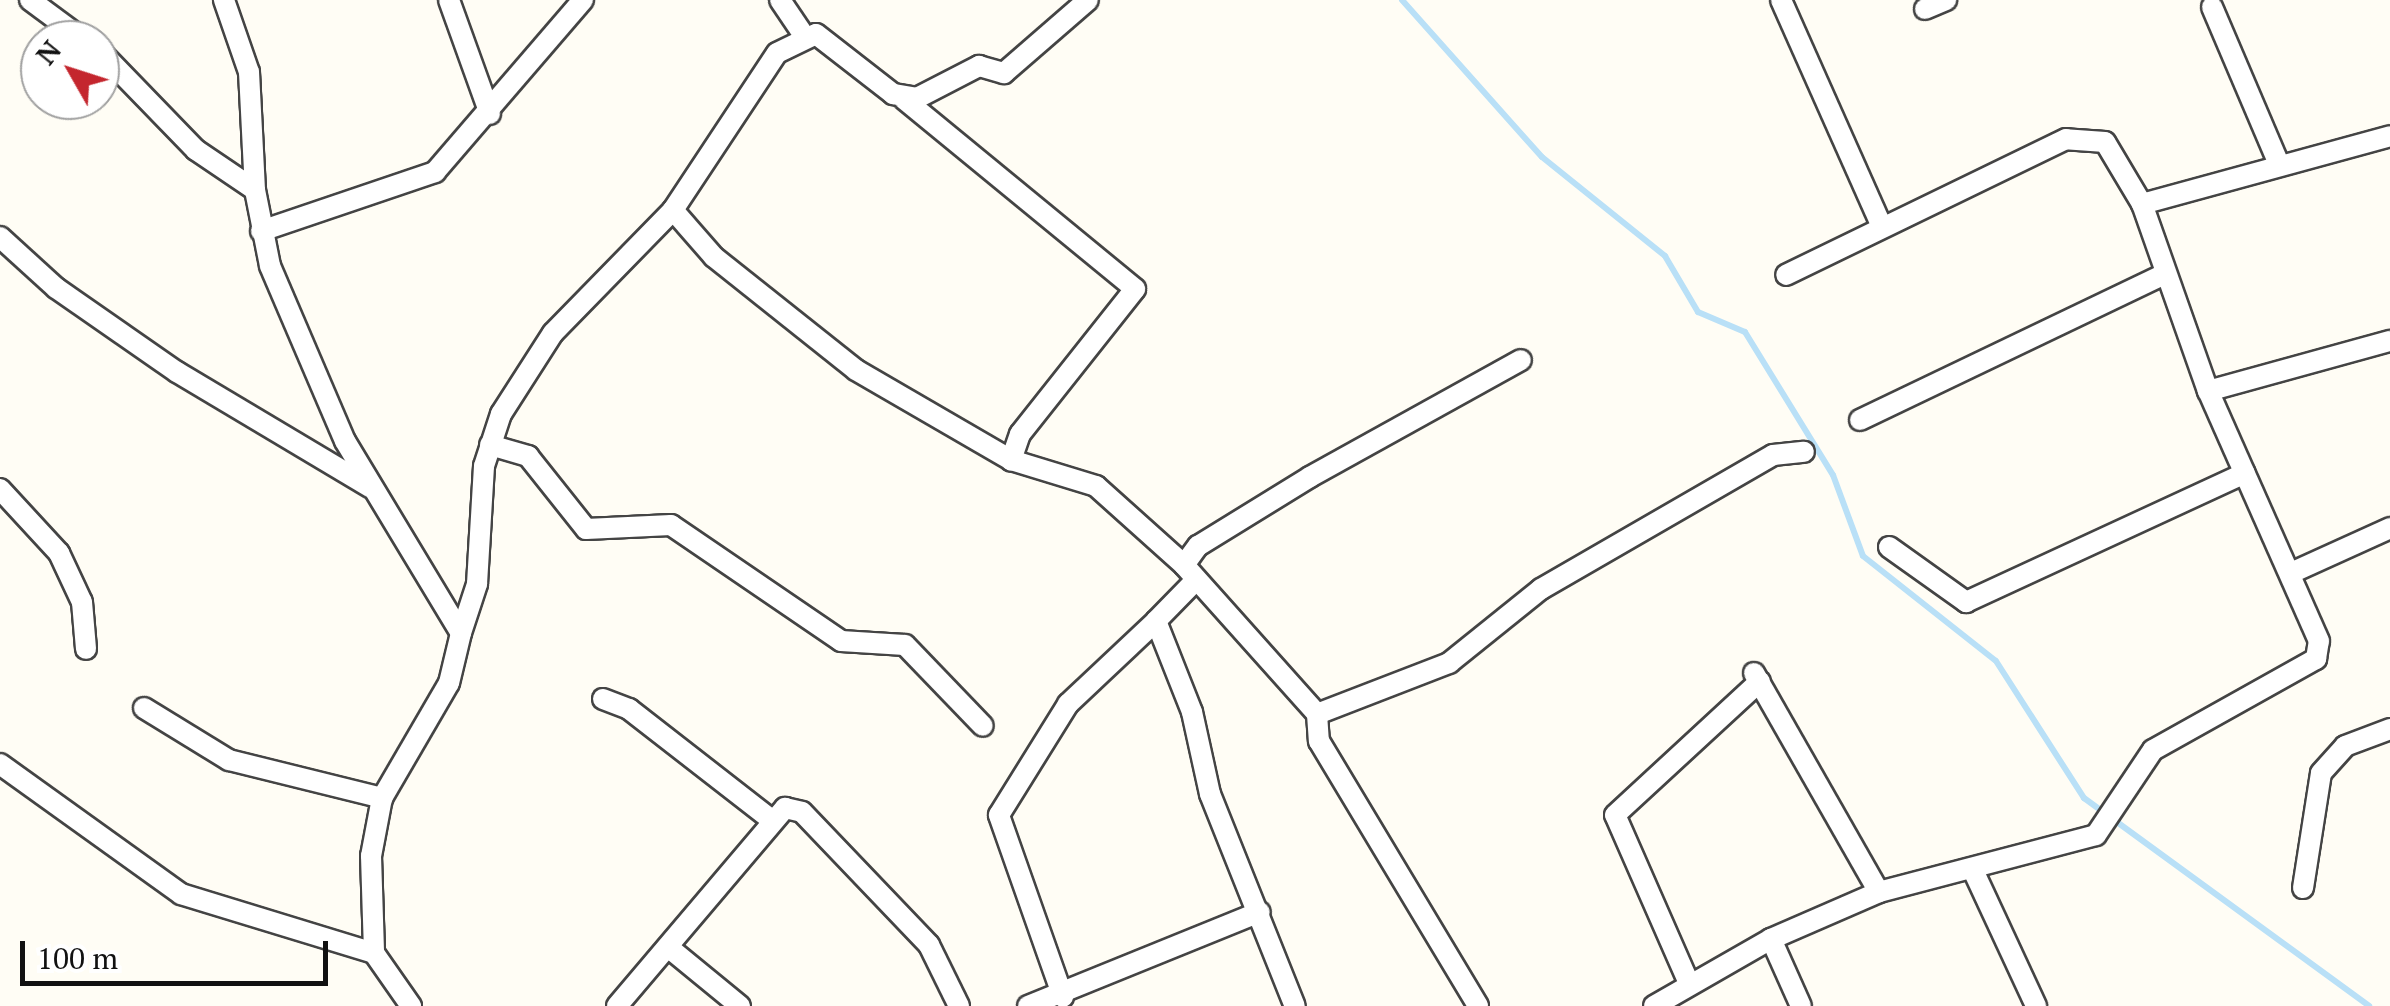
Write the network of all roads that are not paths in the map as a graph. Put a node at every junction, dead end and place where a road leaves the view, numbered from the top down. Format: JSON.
{"nodes":[{"id":1,"x":64,"y":0,"type":"edge"},
{"id":2,"x":224,"y":0,"type":"edge"},
{"id":3,"x":450,"y":0,"type":"edge"},
{"id":4,"x":583,"y":0,"type":"edge"},
{"id":5,"x":780,"y":0,"type":"edge"},
{"id":6,"x":1088,"y":0,"type":"edge"},
{"id":7,"x":1781,"y":0,"type":"edge"},
{"id":8,"x":1946,"y":0,"type":"edge"},
{"id":9,"x":38,"y":6,"type":"edge"},
{"id":10,"x":2212,"y":7,"type":"dead end"},
{"id":11,"x":1925,"y":9,"type":"dead end"},
{"id":12,"x":802,"y":34,"type":"junction"},
{"id":13,"x":120,"y":72,"type":"edge"},
{"id":14,"x":904,"y":100,"type":"junction"},
{"id":15,"x":490,"y":114,"type":"junction"},
{"id":16,"x":2390,"y":136,"type":"edge"},
{"id":17,"x":2278,"y":162,"type":"junction"},
{"id":18,"x":255,"y":190,"type":"junction"},
{"id":19,"x":2142,"y":204,"type":"junction"},
{"id":20,"x":673,"y":210,"type":"junction"},
{"id":21,"x":1882,"y":227,"type":"junction"},
{"id":22,"x":261,"y":230,"type":"junction"},
{"id":23,"x":0,"y":237,"type":"edge"},
{"id":24,"x":1786,"y":275,"type":"dead end"},
{"id":25,"x":2163,"y":275,"type":"junction"},
{"id":26,"x":2390,"y":341,"type":"edge"},
{"id":27,"x":1521,"y":360,"type":"dead end"},
{"id":28,"x":2208,"y":391,"type":"junction"},
{"id":29,"x":1860,"y":420,"type":"dead end"},
{"id":30,"x":490,"y":445,"type":"junction"},
{"id":31,"x":1804,"y":452,"type":"dead end"},
{"id":32,"x":1011,"y":460,"type":"junction"},
{"id":33,"x":2245,"y":473,"type":"junction"},
{"id":34,"x":0,"y":489,"type":"edge"},
{"id":35,"x":376,"y":491,"type":"junction"},
{"id":36,"x":2390,"y":528,"type":"edge"},
{"id":37,"x":1889,"y":547,"type":"dead end"},
{"id":38,"x":1190,"y":572,"type":"junction"},
{"id":39,"x":2291,"y":573,"type":"junction"},
{"id":40,"x":1156,"y":621,"type":"junction"},
{"id":41,"x":461,"y":634,"type":"junction"},
{"id":42,"x":86,"y":649,"type":"dead end"},
{"id":43,"x":603,"y":699,"type":"dead end"},
{"id":44,"x":144,"y":708,"type":"dead end"},
{"id":45,"x":1317,"y":714,"type":"junction"},
{"id":46,"x":984,"y":726,"type":"dead end"},
{"id":47,"x":2390,"y":729,"type":"edge"},
{"id":48,"x":0,"y":764,"type":"edge"},
{"id":49,"x":382,"y":798,"type":"junction"},
{"id":50,"x":769,"y":818,"type":"junction"},
{"id":51,"x":1973,"y":870,"type":"junction"},
{"id":52,"x":2302,"y":888,"type":"dead end"},
{"id":53,"x":1879,"y":892,"type":"junction"},
{"id":54,"x":1260,"y":912,"type":"junction"},
{"id":55,"x":1771,"y":939,"type":"junction"},
{"id":56,"x":668,"y":947,"type":"junction"},
{"id":57,"x":374,"y":954,"type":"junction"},
{"id":58,"x":1688,"y":982,"type":"junction"},
{"id":59,"x":1063,"y":997,"type":"junction"},
{"id":60,"x":410,"y":1006,"type":"edge"},
{"id":61,"x":617,"y":1006,"type":"edge"},
{"id":62,"x":740,"y":1006,"type":"edge"},
{"id":63,"x":959,"y":1006,"type":"edge"},
{"id":64,"x":1028,"y":1006,"type":"edge"},
{"id":65,"x":1295,"y":1006,"type":"edge"},
{"id":66,"x":1478,"y":1006,"type":"edge"},
{"id":67,"x":1654,"y":1006,"type":"edge"},
{"id":68,"x":1801,"y":1006,"type":"edge"},
{"id":69,"x":2036,"y":1006,"type":"edge"}],
"edges":[{"from":1,"to":9,"type":"street"},
{"from":2,"to":18,"type":"street"},
{"from":3,"to":15,"type":"street"},
{"from":4,"to":15,"type":"street"},
{"from":5,"to":12,"type":"street"},
{"from":6,"to":14,"type":"street"},
{"from":7,"to":21,"type":"street"},
{"from":8,"to":11,"type":"street"},
{"from":10,"to":17,"type":"street"},
{"from":12,"to":14,"type":"street"},
{"from":12,"to":20,"type":"street"},
{"from":13,"to":18,"type":"street"},
{"from":14,"to":32,"type":"street"},
{"from":15,"to":22,"type":"street"},
{"from":16,"to":17,"type":"street"},
{"from":17,"to":19,"type":"street"},
{"from":18,"to":22,"type":"street"},
{"from":19,"to":21,"type":"street"},
{"from":19,"to":25,"type":"street"},
{"from":20,"to":30,"type":"street"},
{"from":20,"to":32,"type":"street"},
{"from":21,"to":24,"type":"street"},
{"from":22,"to":35,"type":"street"},
{"from":23,"to":35,"type":"street"},
{"from":25,"to":28,"type":"street"},
{"from":25,"to":29,"type":"street"},
{"from":26,"to":28,"type":"street"},
{"from":27,"to":38,"type":"street"},
{"from":28,"to":33,"type":"street"},
{"from":30,"to":41,"type":"street"},
{"from":30,"to":46,"type":"street"},
{"from":31,"to":45,"type":"street"},
{"from":32,"to":38,"type":"street"},
{"from":33,"to":37,"type":"street"},
{"from":33,"to":39,"type":"street"},
{"from":34,"to":42,"type":"street"},
{"from":35,"to":41,"type":"street"},
{"from":36,"to":39,"type":"street"},
{"from":38,"to":40,"type":"street"},
{"from":38,"to":45,"type":"street"},
{"from":39,"to":51,"type":"street"},
{"from":40,"to":54,"type":"street"},
{"from":40,"to":59,"type":"street"},
{"from":41,"to":49,"type":"street"},
{"from":43,"to":50,"type":"street"},
{"from":44,"to":49,"type":"street"},
{"from":45,"to":66,"type":"street"},
{"from":47,"to":52,"type":"street"},
{"from":48,"to":57,"type":"street"},
{"from":49,"to":57,"type":"street"},
{"from":50,"to":56,"type":"street"},
{"from":50,"to":63,"type":"street"},
{"from":51,"to":53,"type":"street"},
{"from":51,"to":69,"type":"street"},
{"from":53,"to":55,"type":"street"},
{"from":53,"to":58,"type":"street"},
{"from":54,"to":59,"type":"street"},
{"from":54,"to":65,"type":"street"},
{"from":55,"to":58,"type":"street"},
{"from":55,"to":68,"type":"street"},
{"from":56,"to":61,"type":"street"},
{"from":56,"to":62,"type":"street"},
{"from":57,"to":60,"type":"street"},
{"from":58,"to":67,"type":"street"},
{"from":59,"to":64,"type":"street"}]}
